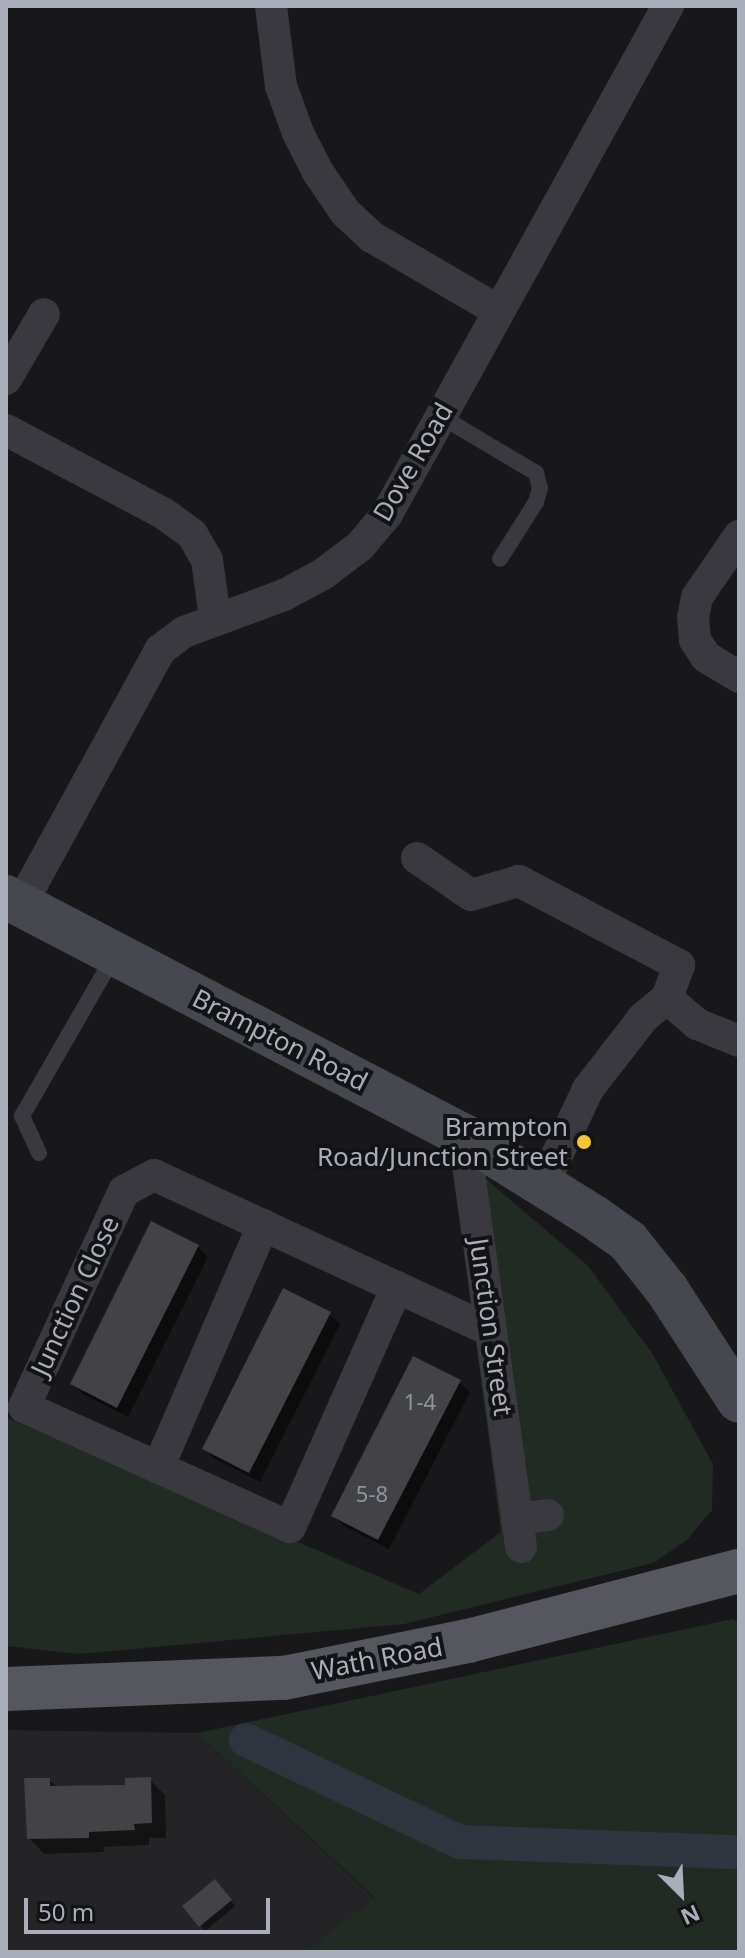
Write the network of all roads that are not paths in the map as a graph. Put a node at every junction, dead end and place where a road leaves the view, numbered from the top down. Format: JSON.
{"nodes":[{"id":1,"x":271,"y":6,"type":"edge"},
{"id":2,"x":668,"y":6,"type":"edge"},
{"id":3,"x":497,"y":310,"type":"junction"},
{"id":4,"x":44,"y":314,"type":"dead end"},
{"id":5,"x":6,"y":379,"type":"edge"},
{"id":6,"x":440,"y":416,"type":"junction"},
{"id":7,"x":6,"y":430,"type":"edge"},
{"id":8,"x":739,"y":536,"type":"edge"},
{"id":9,"x":500,"y":559,"type":"dead end"},
{"id":10,"x":215,"y":618,"type":"junction"},
{"id":11,"x":739,"y":677,"type":"edge"},
{"id":12,"x":417,"y":858,"type":"dead end"},
{"id":13,"x":13,"y":902,"type":"edge"},
{"id":14,"x":115,"y":955,"type":"junction"},
{"id":15,"x":667,"y":998,"type":"junction"},
{"id":16,"x":739,"y":1041,"type":"edge"},
{"id":17,"x":464,"y":1136,"type":"junction"},
{"id":18,"x":39,"y":1153,"type":"dead end"},
{"id":19,"x":544,"y":1183,"type":"junction"},
{"id":20,"x":263,"y":1225,"type":"junction"},
{"id":21,"x":397,"y":1287,"type":"junction"},
{"id":22,"x":491,"y":1331,"type":"junction"},
{"id":23,"x":739,"y":1401,"type":"edge"},
{"id":24,"x":158,"y":1468,"type":"junction"},
{"id":25,"x":529,"y":1527,"type":"dead end"},
{"id":26,"x":739,"y":1571,"type":"edge"},
{"id":27,"x":6,"y":1689,"type":"edge"}],
"edges":[{"from":1,"to":3,"type":"street"},
{"from":2,"to":3,"type":"street","name":"Dove Road"},
{"from":3,"to":6,"type":"street","name":"Dove Road"},
{"from":4,"to":5,"type":"street"},
{"from":6,"to":9,"type":"lane"},
{"from":6,"to":10,"type":"street","name":"Dove Road"},
{"from":7,"to":10,"type":"street"},
{"from":8,"to":11,"type":"street"},
{"from":10,"to":13,"type":"street","name":"Dove Road"},
{"from":12,"to":15,"type":"street"},
{"from":13,"to":14,"type":"main road","name":"Brampton Road"},
{"from":14,"to":17,"type":"main road","name":"Brampton Road"},
{"from":14,"to":18,"type":"lane"},
{"from":15,"to":16,"type":"street"},
{"from":15,"to":19,"type":"street"},
{"from":17,"to":19,"type":"main road","name":"Brampton Road"},
{"from":17,"to":22,"type":"street","name":"Junction Street"},
{"from":19,"to":23,"type":"main road","name":"Brampton Road"},
{"from":20,"to":21,"type":"street","name":"Junction Close"},
{"from":20,"to":24,"type":"street"},
{"from":20,"to":24,"type":"street","name":"Junction Close"},
{"from":21,"to":22,"type":"street","name":"Junction Close"},
{"from":21,"to":24,"type":"street","name":"Junction Close"},
{"from":22,"to":25,"type":"street","name":"Junction Street"},
{"from":26,"to":27,"type":"main road","name":"Wath Road"}]}
